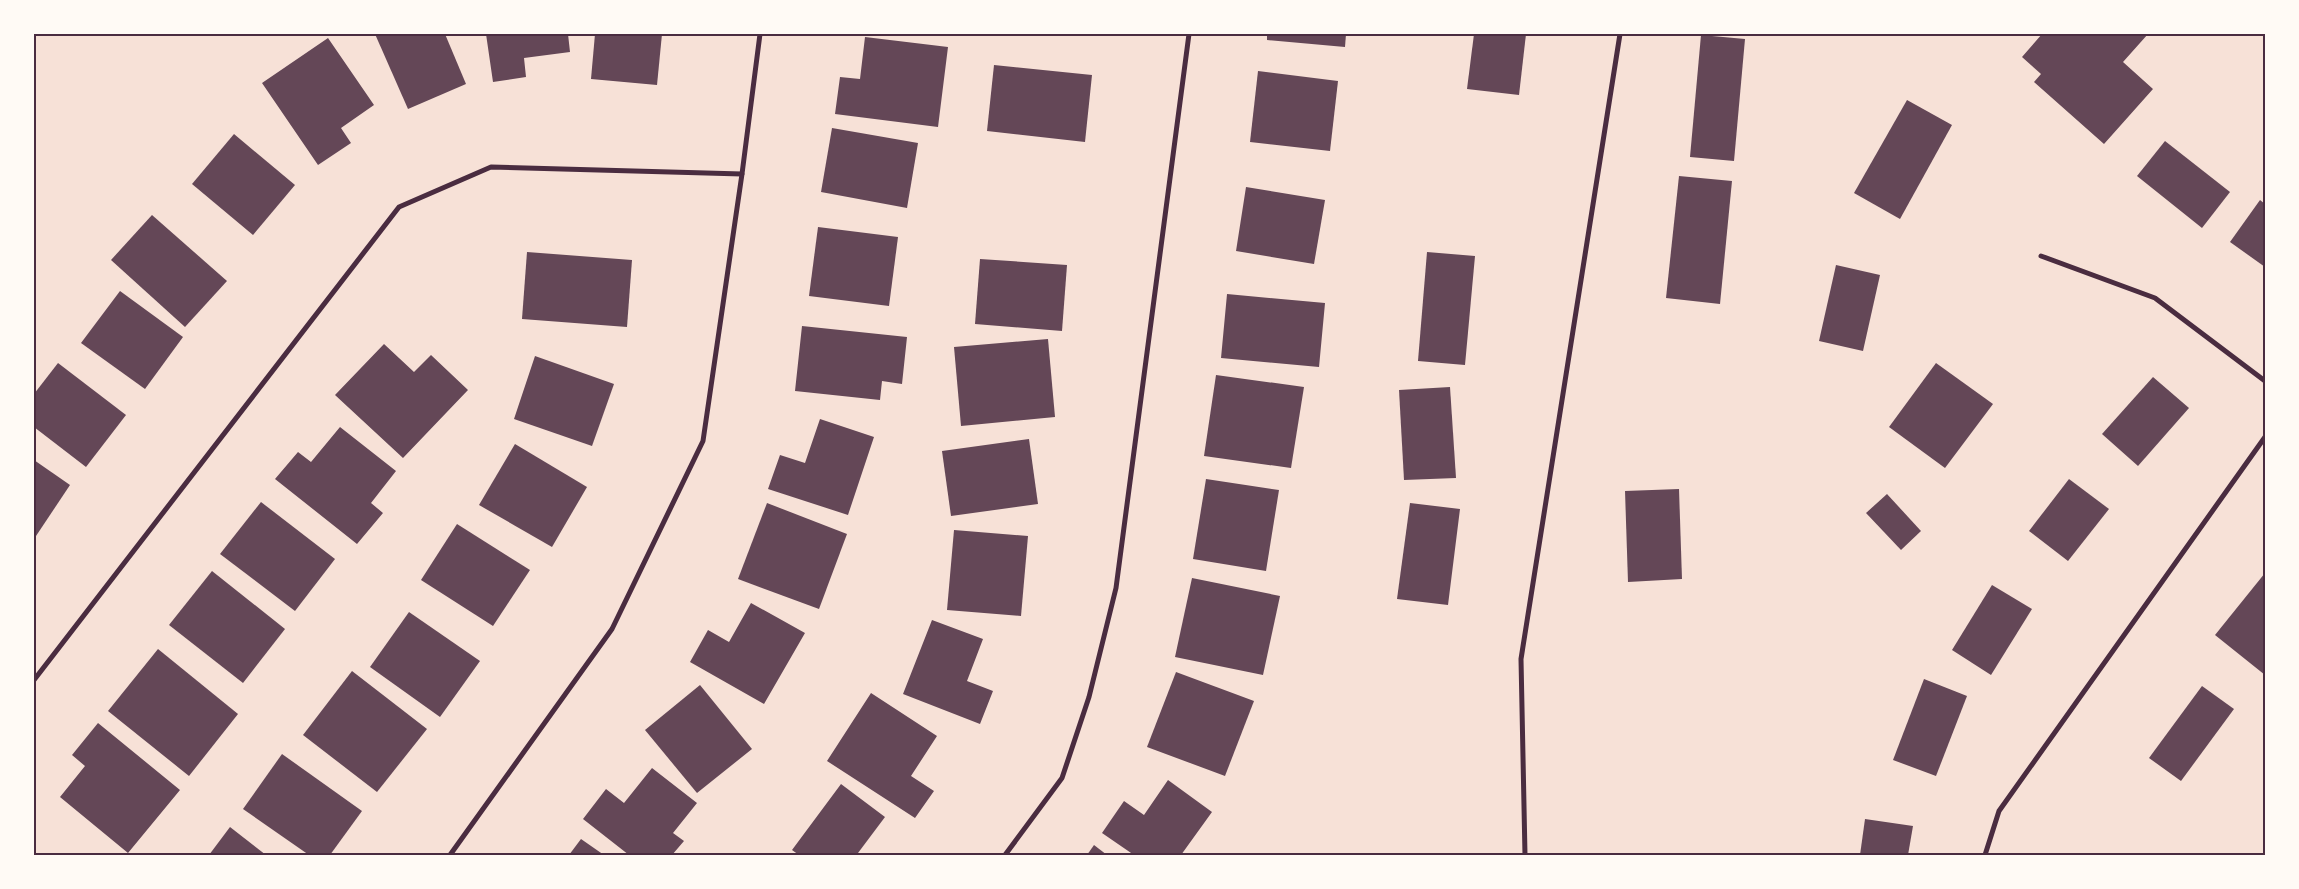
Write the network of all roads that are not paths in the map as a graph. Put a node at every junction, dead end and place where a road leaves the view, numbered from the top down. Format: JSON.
{"nodes":[{"id":1,"x":760,"y":34,"type":"edge"},
{"id":2,"x":1189,"y":34,"type":"edge"},
{"id":3,"x":1620,"y":34,"type":"edge"},
{"id":4,"x":742,"y":174,"type":"junction"},
{"id":5,"x":2041,"y":256,"type":"dead end"},
{"id":6,"x":2265,"y":381,"type":"edge"},
{"id":7,"x":2265,"y":437,"type":"edge"},
{"id":8,"x":34,"y":680,"type":"edge"},
{"id":9,"x":450,"y":855,"type":"edge"},
{"id":10,"x":1005,"y":855,"type":"edge"},
{"id":11,"x":1525,"y":855,"type":"edge"},
{"id":12,"x":1985,"y":855,"type":"edge"}],
"edges":[{"from":1,"to":4,"type":"street"},
{"from":2,"to":10,"type":"street"},
{"from":3,"to":11,"type":"street"},
{"from":4,"to":8,"type":"street"},
{"from":4,"to":9,"type":"street"},
{"from":5,"to":6,"type":"street"},
{"from":7,"to":12,"type":"street"}]}
